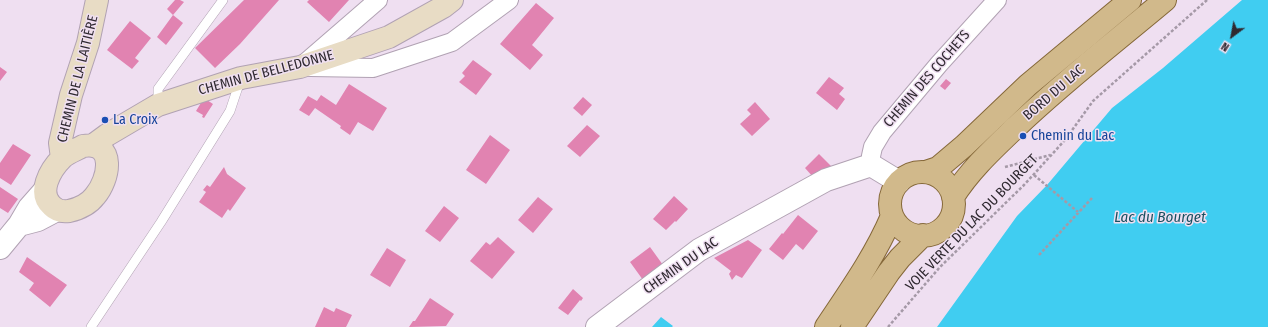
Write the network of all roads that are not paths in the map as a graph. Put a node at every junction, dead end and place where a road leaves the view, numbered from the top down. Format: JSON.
{"nodes":[{"id":1,"x":97,"y":0,"type":"edge"},
{"id":2,"x":223,"y":0,"type":"edge"},
{"id":3,"x":378,"y":0,"type":"edge"},
{"id":4,"x":452,"y":0,"type":"edge"},
{"id":5,"x":509,"y":0,"type":"edge"},
{"id":6,"x":997,"y":0,"type":"edge"},
{"id":7,"x":1130,"y":0,"type":"edge"},
{"id":8,"x":1165,"y":0,"type":"edge"},
{"id":9,"x":300,"y":67,"type":"junction"},
{"id":10,"x":241,"y":78,"type":"junction"},
{"id":11,"x":151,"y":110,"type":"junction"},
{"id":12,"x":66,"y":119,"type":"junction"},
{"id":13,"x":94,"y":150,"type":"junction"},
{"id":14,"x":62,"y":158,"type":"junction"},
{"id":15,"x":871,"y":165,"type":"junction"},
{"id":16,"x":926,"y":172,"type":"junction"},
{"id":17,"x":899,"y":182,"type":"junction"},
{"id":18,"x":44,"y":191,"type":"junction"},
{"id":19,"x":953,"y":197,"type":"junction"},
{"id":20,"x":57,"y":210,"type":"junction"},
{"id":21,"x":892,"y":216,"type":"junction"},
{"id":22,"x":19,"y":226,"type":"junction"},
{"id":23,"x":923,"y":235,"type":"junction"},
{"id":24,"x":0,"y":248,"type":"edge"},
{"id":25,"x":91,"y":327,"type":"edge"},
{"id":26,"x":597,"y":327,"type":"edge"},
{"id":27,"x":826,"y":327,"type":"edge"},
{"id":28,"x":852,"y":327,"type":"edge"}],
"edges":[{"from":1,"to":12,"type":"main road","name":"CHEMIN DE LA LAITIÈRE"},
{"from":2,"to":11,"type":"lane"},
{"from":3,"to":9,"type":"street"},
{"from":4,"to":9,"type":"main road","name":"CHEMIN DE BELLEDONNE"},
{"from":5,"to":9,"type":"street"},
{"from":6,"to":15,"type":"street","name":"CHEMIN DES COCHETS"},
{"from":7,"to":16,"type":"main road","name":"BORD DU LAC"},
{"from":8,"to":19,"type":"main road","name":"BORD DU LAC"},
{"from":9,"to":10,"type":"main road","name":"CHEMIN DE BELLEDONNE"},
{"from":10,"to":11,"type":"main road","name":"CHEMIN DE BELLEDONNE"},
{"from":10,"to":25,"type":"lane"},
{"from":11,"to":13,"type":"main road","name":"CHEMIN DE BELLEDONNE"},
{"from":12,"to":13,"type":"main road"},
{"from":12,"to":14,"type":"main road","name":"CHEMIN DE LA LAITIÈRE"},
{"from":13,"to":14,"type":"main road"},
{"from":13,"to":20,"type":"main road"},
{"from":14,"to":18,"type":"main road"},
{"from":15,"to":17,"type":"street"},
{"from":15,"to":26,"type":"street","name":"CHEMIN DU LAC"},
{"from":16,"to":17,"type":"main road"},
{"from":16,"to":19,"type":"main road"},
{"from":17,"to":21,"type":"main road"},
{"from":18,"to":20,"type":"main road"},
{"from":18,"to":22,"type":"street"},
{"from":19,"to":23,"type":"main road"},
{"from":20,"to":22,"type":"street"},
{"from":21,"to":23,"type":"main road"},
{"from":21,"to":27,"type":"main road"},
{"from":22,"to":24,"type":"street"},
{"from":23,"to":28,"type":"main road"}]}
